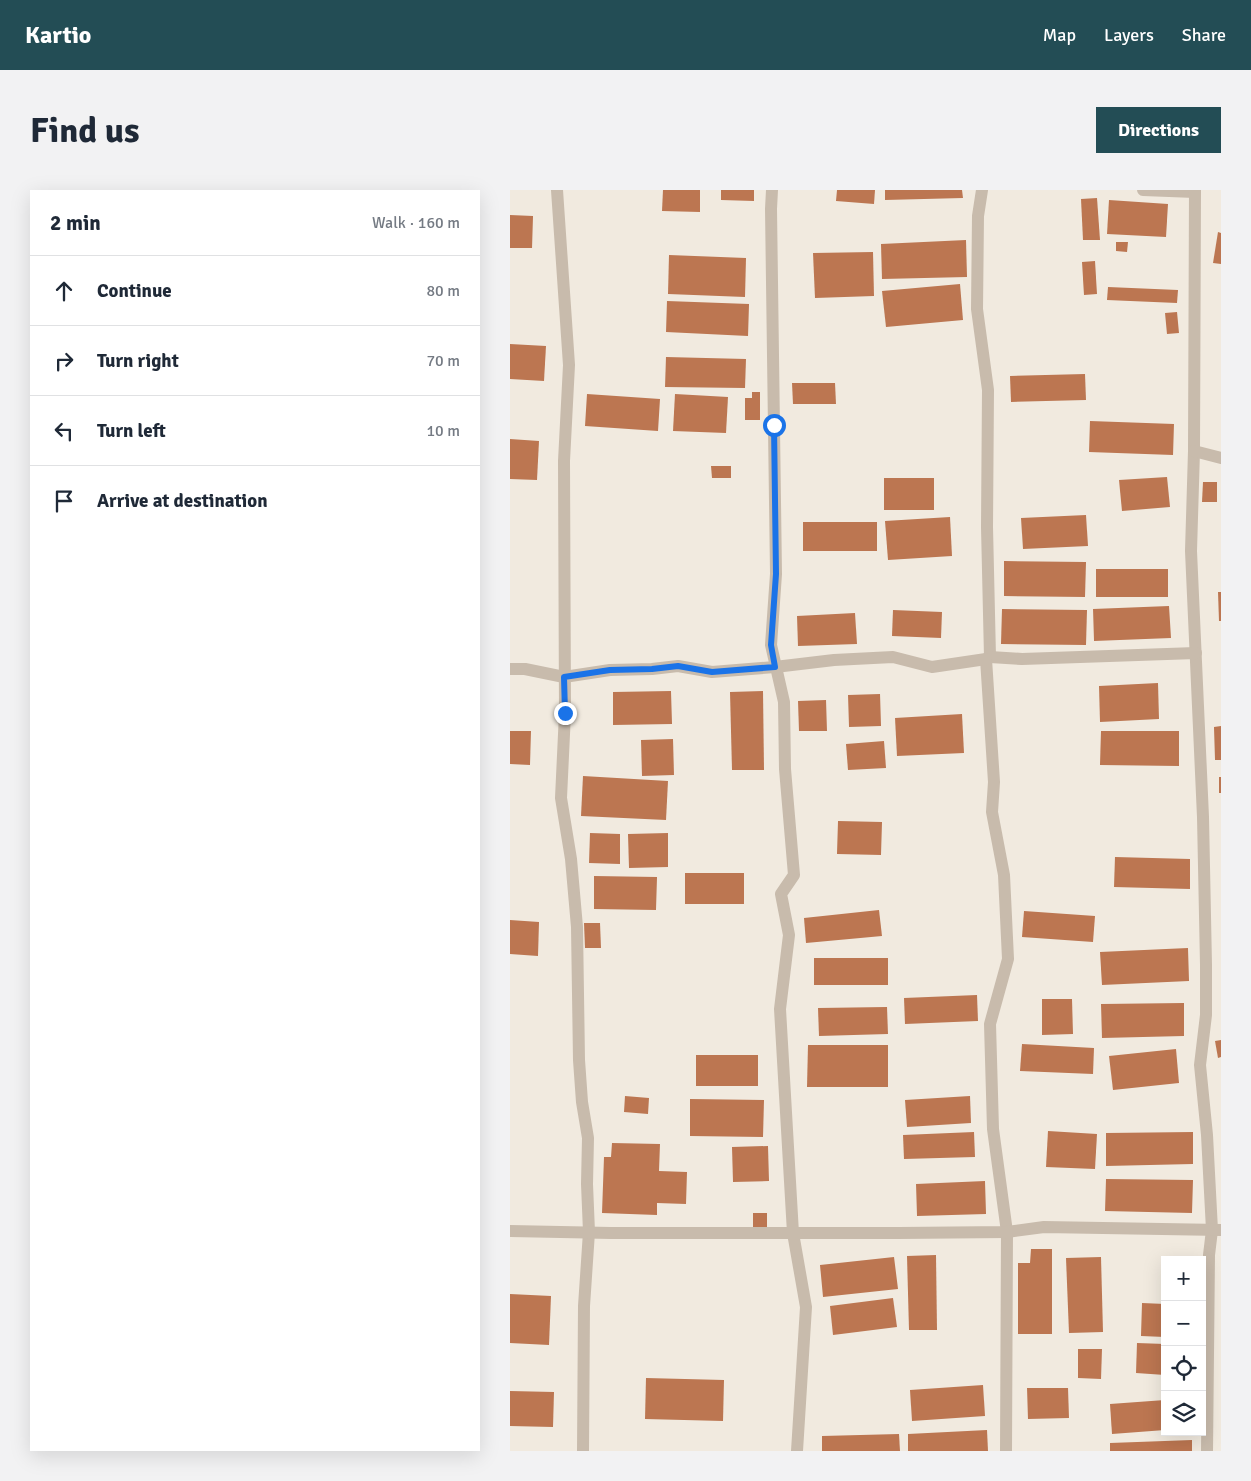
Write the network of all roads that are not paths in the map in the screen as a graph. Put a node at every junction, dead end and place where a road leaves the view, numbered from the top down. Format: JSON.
{"nodes":[{"id":1,"x":558,"y":190,"type":"edge"},
{"id":2,"x":772,"y":190,"type":"edge"},
{"id":3,"x":982,"y":190,"type":"edge"},
{"id":4,"x":1143,"y":190,"type":"edge"},
{"id":5,"x":1195,"y":191,"type":"edge"},
{"id":6,"x":1194,"y":451,"type":"junction"},
{"id":7,"x":1221,"y":458,"type":"edge"},
{"id":8,"x":1196,"y":653,"type":"junction"},
{"id":9,"x":988,"y":658,"type":"junction"},
{"id":10,"x":775,"y":667,"type":"junction"},
{"id":11,"x":510,"y":669,"type":"edge"},
{"id":12,"x":564,"y":677,"type":"junction"},
{"id":13,"x":1216,"y":1230,"type":"edge"},
{"id":14,"x":510,"y":1231,"type":"edge"},
{"id":15,"x":589,"y":1232,"type":"junction"},
{"id":16,"x":1007,"y":1232,"type":"junction"},
{"id":17,"x":793,"y":1233,"type":"junction"},
{"id":18,"x":583,"y":1451,"type":"edge"},
{"id":19,"x":797,"y":1451,"type":"edge"},
{"id":20,"x":1006,"y":1451,"type":"edge"},
{"id":21,"x":1207,"y":1451,"type":"edge"}],
"edges":[{"from":1,"to":12,"type":"street"},
{"from":2,"to":10,"type":"street"},
{"from":3,"to":9,"type":"street"},
{"from":4,"to":5,"type":"street"},
{"from":5,"to":6,"type":"street"},
{"from":6,"to":7,"type":"street"},
{"from":6,"to":8,"type":"street"},
{"from":8,"to":9,"type":"street"},
{"from":8,"to":13,"type":"street"},
{"from":9,"to":10,"type":"street"},
{"from":9,"to":16,"type":"street"},
{"from":10,"to":12,"type":"street"},
{"from":10,"to":17,"type":"street"},
{"from":11,"to":12,"type":"street"},
{"from":12,"to":15,"type":"street"},
{"from":13,"to":16,"type":"street"},
{"from":13,"to":21,"type":"street"},
{"from":14,"to":15,"type":"street"},
{"from":15,"to":17,"type":"street"},
{"from":15,"to":18,"type":"street"},
{"from":16,"to":17,"type":"street"},
{"from":16,"to":20,"type":"street"},
{"from":17,"to":19,"type":"street"}]}
